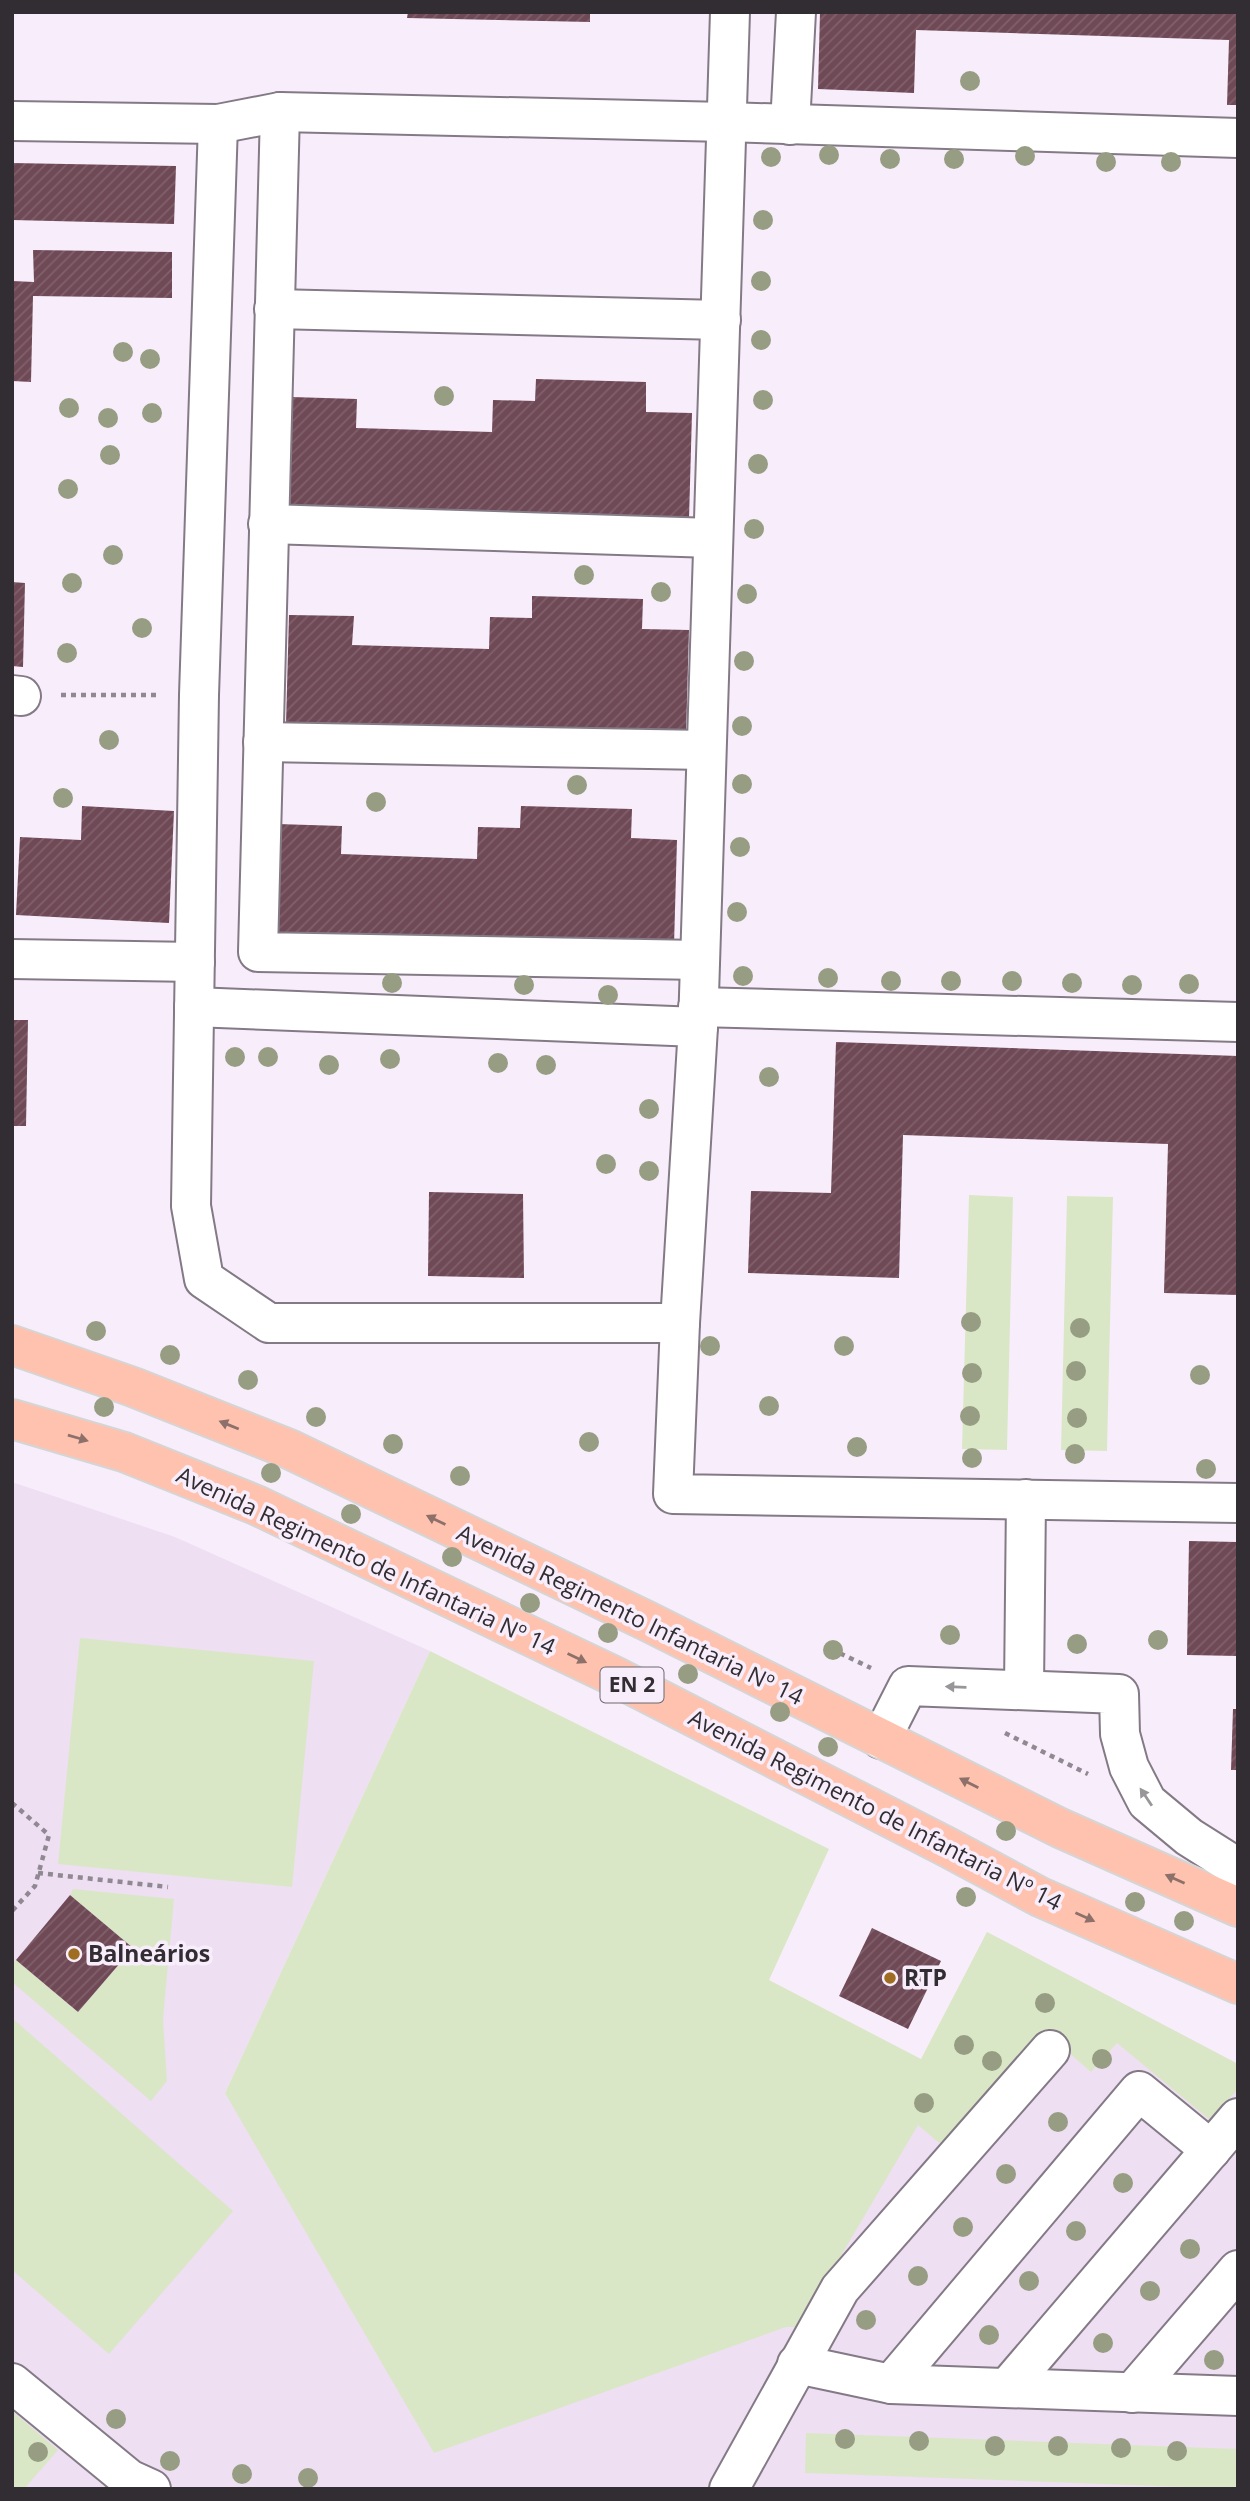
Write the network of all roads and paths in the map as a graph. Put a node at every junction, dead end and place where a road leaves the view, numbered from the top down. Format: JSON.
{"nodes":[{"id":1,"x":730,"y":12,"type":"edge"},
{"id":2,"x":796,"y":12,"type":"edge"},
{"id":3,"x":280,"y":112,"type":"junction"},
{"id":4,"x":12,"y":121,"type":"edge"},
{"id":5,"x":726,"y":122,"type":"junction"},
{"id":6,"x":218,"y":124,"type":"junction"},
{"id":7,"x":790,"y":125,"type":"junction"},
{"id":8,"x":1238,"y":138,"type":"edge"},
{"id":9,"x":274,"y":309,"type":"junction"},
{"id":10,"x":720,"y":320,"type":"junction"},
{"id":11,"x":268,"y":524,"type":"junction"},
{"id":12,"x":713,"y":538,"type":"junction"},
{"id":13,"x":199,"y":695,"type":"junction"},
{"id":14,"x":17,"y":696,"type":"edge"},
{"id":15,"x":263,"y":742,"type":"junction"},
{"id":16,"x":706,"y":750,"type":"junction"},
{"id":17,"x":12,"y":959,"type":"edge"},
{"id":18,"x":700,"y":960,"type":"junction"},
{"id":19,"x":195,"y":962,"type":"junction"},
{"id":20,"x":194,"y":1007,"type":"junction"},
{"id":21,"x":698,"y":1017,"type":"junction"},
{"id":22,"x":1238,"y":1022,"type":"edge"},
{"id":23,"x":680,"y":1323,"type":"junction"},
{"id":24,"x":12,"y":1345,"type":"edge"},
{"id":25,"x":12,"y":1419,"type":"edge"},
{"id":26,"x":1026,"y":1499,"type":"junction"},
{"id":27,"x":1238,"y":1503,"type":"edge"},
{"id":28,"x":831,"y":1648,"type":"dead end"},
{"id":29,"x":908,"y":1686,"type":"junction"},
{"id":30,"x":1024,"y":1689,"type":"junction"},
{"id":31,"x":996,"y":1728,"type":"dead end"},
{"id":32,"x":881,"y":1739,"type":"junction"},
{"id":33,"x":1147,"y":1802,"type":"junction"},
{"id":34,"x":12,"y":1803,"type":"edge"},
{"id":35,"x":1238,"y":1868,"type":"edge"},
{"id":36,"x":38,"y":1873,"type":"junction"},
{"id":37,"x":168,"y":1887,"type":"dead end"},
{"id":38,"x":1238,"y":1907,"type":"edge"},
{"id":39,"x":12,"y":1912,"type":"edge"},
{"id":40,"x":1238,"y":1984,"type":"edge"},
{"id":41,"x":1050,"y":2050,"type":"dead end"},
{"id":42,"x":1238,"y":2118,"type":"edge"},
{"id":43,"x":1211,"y":2150,"type":"junction"},
{"id":44,"x":1238,"y":2270,"type":"edge"},
{"id":45,"x":797,"y":2364,"type":"junction"},
{"id":46,"x":12,"y":2383,"type":"edge"},
{"id":47,"x":891,"y":2384,"type":"junction"},
{"id":48,"x":1007,"y":2388,"type":"junction"},
{"id":49,"x":1132,"y":2393,"type":"junction"},
{"id":50,"x":1238,"y":2396,"type":"edge"},
{"id":51,"x":151,"y":2489,"type":"edge"},
{"id":52,"x":729,"y":2489,"type":"edge"}],
"edges":[{"from":1,"to":5,"type":"lane"},
{"from":2,"to":7,"type":"lane"},
{"from":3,"to":5,"type":"lane"},
{"from":3,"to":6,"type":"lane"},
{"from":3,"to":9,"type":"lane"},
{"from":4,"to":6,"type":"lane"},
{"from":5,"to":7,"type":"lane"},
{"from":5,"to":10,"type":"lane"},
{"from":6,"to":13,"type":"lane"},
{"from":7,"to":8,"type":"lane"},
{"from":9,"to":10,"type":"lane"},
{"from":9,"to":11,"type":"lane"},
{"from":10,"to":12,"type":"lane"},
{"from":11,"to":12,"type":"lane"},
{"from":11,"to":15,"type":"lane"},
{"from":12,"to":16,"type":"lane"},
{"from":13,"to":14,"type":"path"},
{"from":13,"to":19,"type":"lane"},
{"from":15,"to":16,"type":"lane"},
{"from":15,"to":18,"type":"lane"},
{"from":16,"to":18,"type":"lane"},
{"from":17,"to":19,"type":"lane"},
{"from":18,"to":21,"type":"lane"},
{"from":19,"to":20,"type":"lane"},
{"from":20,"to":21,"type":"lane"},
{"from":20,"to":23,"type":"lane"},
{"from":21,"to":22,"type":"lane"},
{"from":21,"to":23,"type":"lane"},
{"from":23,"to":26,"type":"lane"},
{"from":32,"to":24,"type":"main road","name":"Avenida Regimento Infantaria Nº 14","number":"EN 2","one_way":true},
{"from":25,"to":40,"type":"main road","name":"Avenida Regimento de Infantaria Nº 14","number":"EN 2","one_way":true},
{"from":26,"to":27,"type":"lane"},
{"from":26,"to":30,"type":"lane"},
{"from":28,"to":29,"type":"path"},
{"from":30,"to":29,"type":"lane","one_way":true},
{"from":29,"to":32,"type":"lane"},
{"from":33,"to":30,"type":"lane","one_way":true},
{"from":31,"to":33,"type":"path"},
{"from":38,"to":32,"type":"main road","name":"Avenida Regimento Infantaria Nº 14","number":"EN 2","one_way":true},
{"from":33,"to":35,"type":"lane"},
{"from":34,"to":36,"type":"path"},
{"from":36,"to":37,"type":"path"},
{"from":36,"to":39,"type":"path"},
{"from":41,"to":45,"type":"lane"},
{"from":42,"to":43,"type":"lane"},
{"from":43,"to":47,"type":"lane"},
{"from":43,"to":48,"type":"lane"},
{"from":44,"to":49,"type":"lane"},
{"from":45,"to":47,"type":"lane"},
{"from":45,"to":52,"type":"lane"},
{"from":46,"to":51,"type":"lane"},
{"from":47,"to":48,"type":"lane"},
{"from":48,"to":49,"type":"lane"},
{"from":49,"to":50,"type":"lane"}]}
